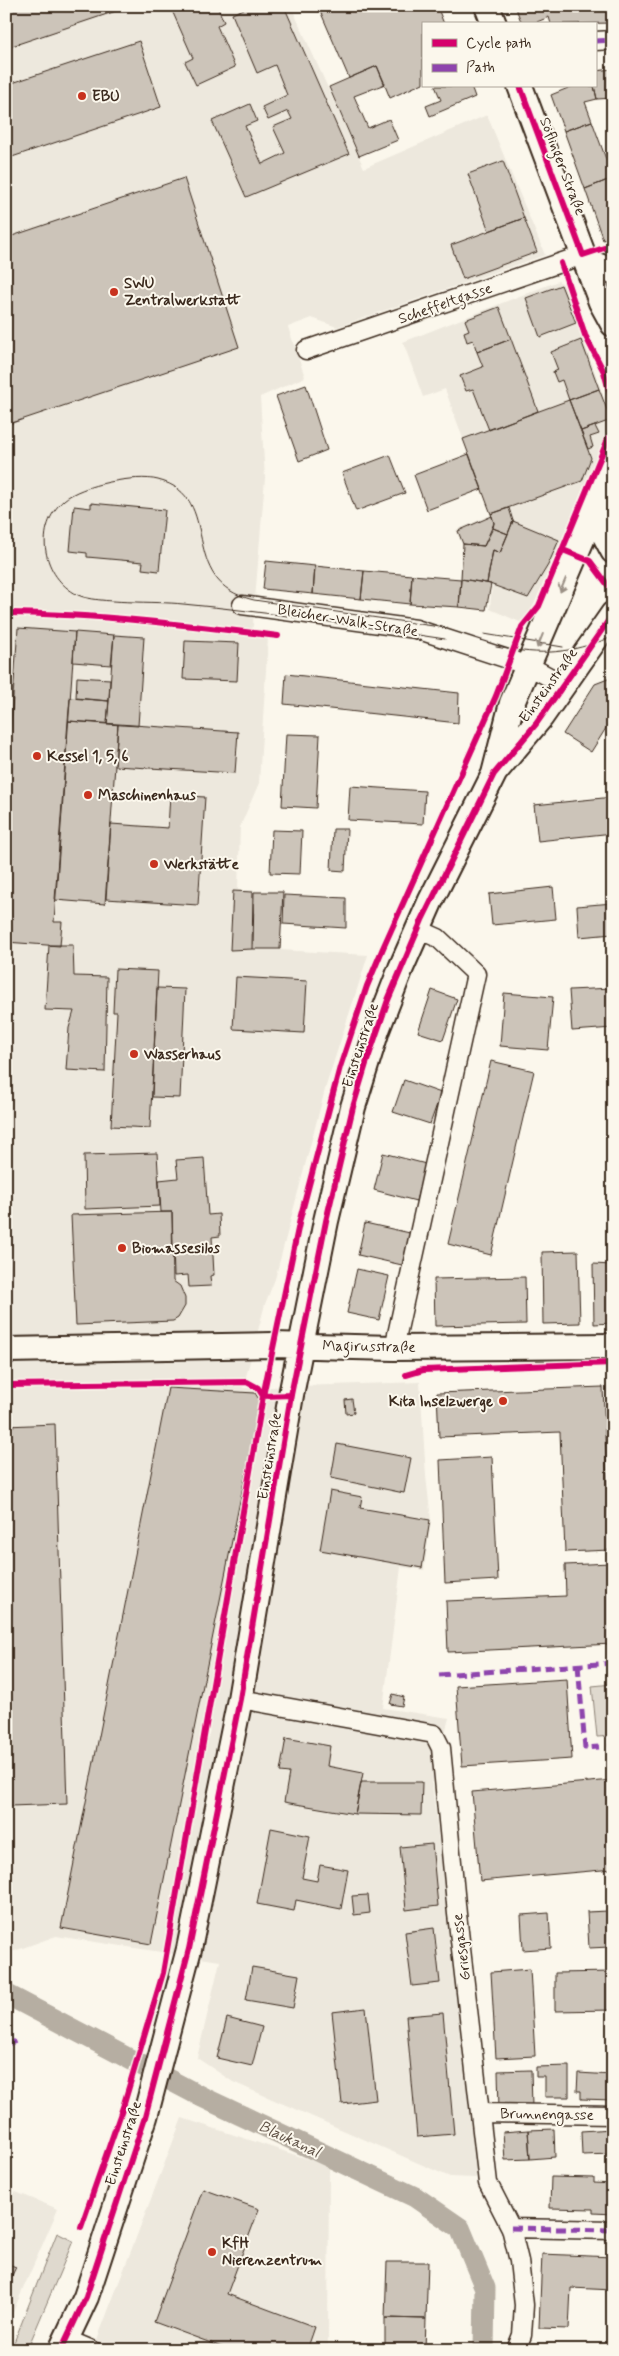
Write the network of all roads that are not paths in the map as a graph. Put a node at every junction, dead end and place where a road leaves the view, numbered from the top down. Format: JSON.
{"nodes":[{"id":1,"x":487,"y":6,"type":"edge"},
{"id":2,"x":493,"y":22,"type":"edge"},
{"id":3,"x":613,"y":40,"type":"edge"},
{"id":4,"x":596,"y":41,"type":"edge"},
{"id":5,"x":521,"y":88,"type":"edge"},
{"id":6,"x":583,"y":255,"type":"junction"},
{"id":7,"x":613,"y":271,"type":"edge"},
{"id":8,"x":613,"y":324,"type":"edge"},
{"id":9,"x":306,"y":350,"type":"dead end"},
{"id":10,"x":613,"y":467,"type":"edge"},
{"id":11,"x":598,"y":502,"type":"junction"},
{"id":12,"x":613,"y":551,"type":"edge"},
{"id":13,"x":242,"y":605,"type":"dead end"},
{"id":14,"x":613,"y":614,"type":"edge"},
{"id":15,"x":529,"y":666,"type":"junction"},
{"id":16,"x":564,"y":685,"type":"junction"},
{"id":17,"x":494,"y":774,"type":"junction"},
{"id":18,"x":418,"y":929,"type":"junction"},
{"id":19,"x":301,"y":1346,"type":"junction"},
{"id":20,"x":613,"y":1346,"type":"edge"},
{"id":21,"x":394,"y":1348,"type":"junction"},
{"id":22,"x":6,"y":1350,"type":"edge"},
{"id":23,"x":240,"y":1699,"type":"junction"},
{"id":24,"x":480,"y":2114,"type":"junction"},
{"id":25,"x":613,"y":2115,"type":"edge"},
{"id":26,"x":511,"y":2228,"type":"junction"},
{"id":27,"x":613,"y":2230,"type":"edge"},
{"id":28,"x":64,"y":2344,"type":"edge"},
{"id":29,"x":92,"y":2350,"type":"edge"},
{"id":30,"x":516,"y":2350,"type":"edge"}],
"edges":[{"from":1,"to":2,"type":"street"},
{"from":3,"to":4,"type":"street"},
{"from":5,"to":6,"type":"street","name":"Söflinger Straße"},
{"from":6,"to":7,"type":"street"},
{"from":6,"to":8,"type":"street","name":"Söflinger Straße"},
{"from":6,"to":9,"type":"street","name":"Scheffeltgasse"},
{"from":10,"to":11,"type":"street","name":"Einsteinstraße"},
{"from":11,"to":12,"type":"street"},
{"from":11,"to":15,"type":"street","name":"Einsteinstraße","one_way":true},
{"from":13,"to":15,"type":"street","name":"Bleicher-Walk-Straße"},
{"from":14,"to":16,"type":"street","name":"Einsteinstraße"},
{"from":15,"to":16,"type":"street","name":"Bleicher-Walk-Straße"},
{"from":15,"to":17,"type":"street","name":"Einsteinstraße"},
{"from":16,"to":17,"type":"street","name":"Einsteinstraße"},
{"from":17,"to":18,"type":"street","name":"Einsteinstraße"},
{"from":18,"to":19,"type":"street","name":"Einsteinstraße"},
{"from":18,"to":21,"type":"street"},
{"from":19,"to":21,"type":"street","name":"Magirusstraße"},
{"from":19,"to":22,"type":"street","name":"Magirusstraße"},
{"from":19,"to":23,"type":"street","name":"Einsteinstraße"},
{"from":20,"to":21,"type":"street","name":"Magirusstraße"},
{"from":23,"to":24,"type":"street","name":"Griesgasse"},
{"from":23,"to":28,"type":"street","name":"Einsteinstraße"},
{"from":24,"to":25,"type":"street","name":"Brunnengasse"},
{"from":24,"to":26,"type":"street","name":"Griesgasse"},
{"from":26,"to":27,"type":"street"},
{"from":26,"to":30,"type":"street","name":"Griesgasse"},
{"from":28,"to":29,"type":"street"}]}
